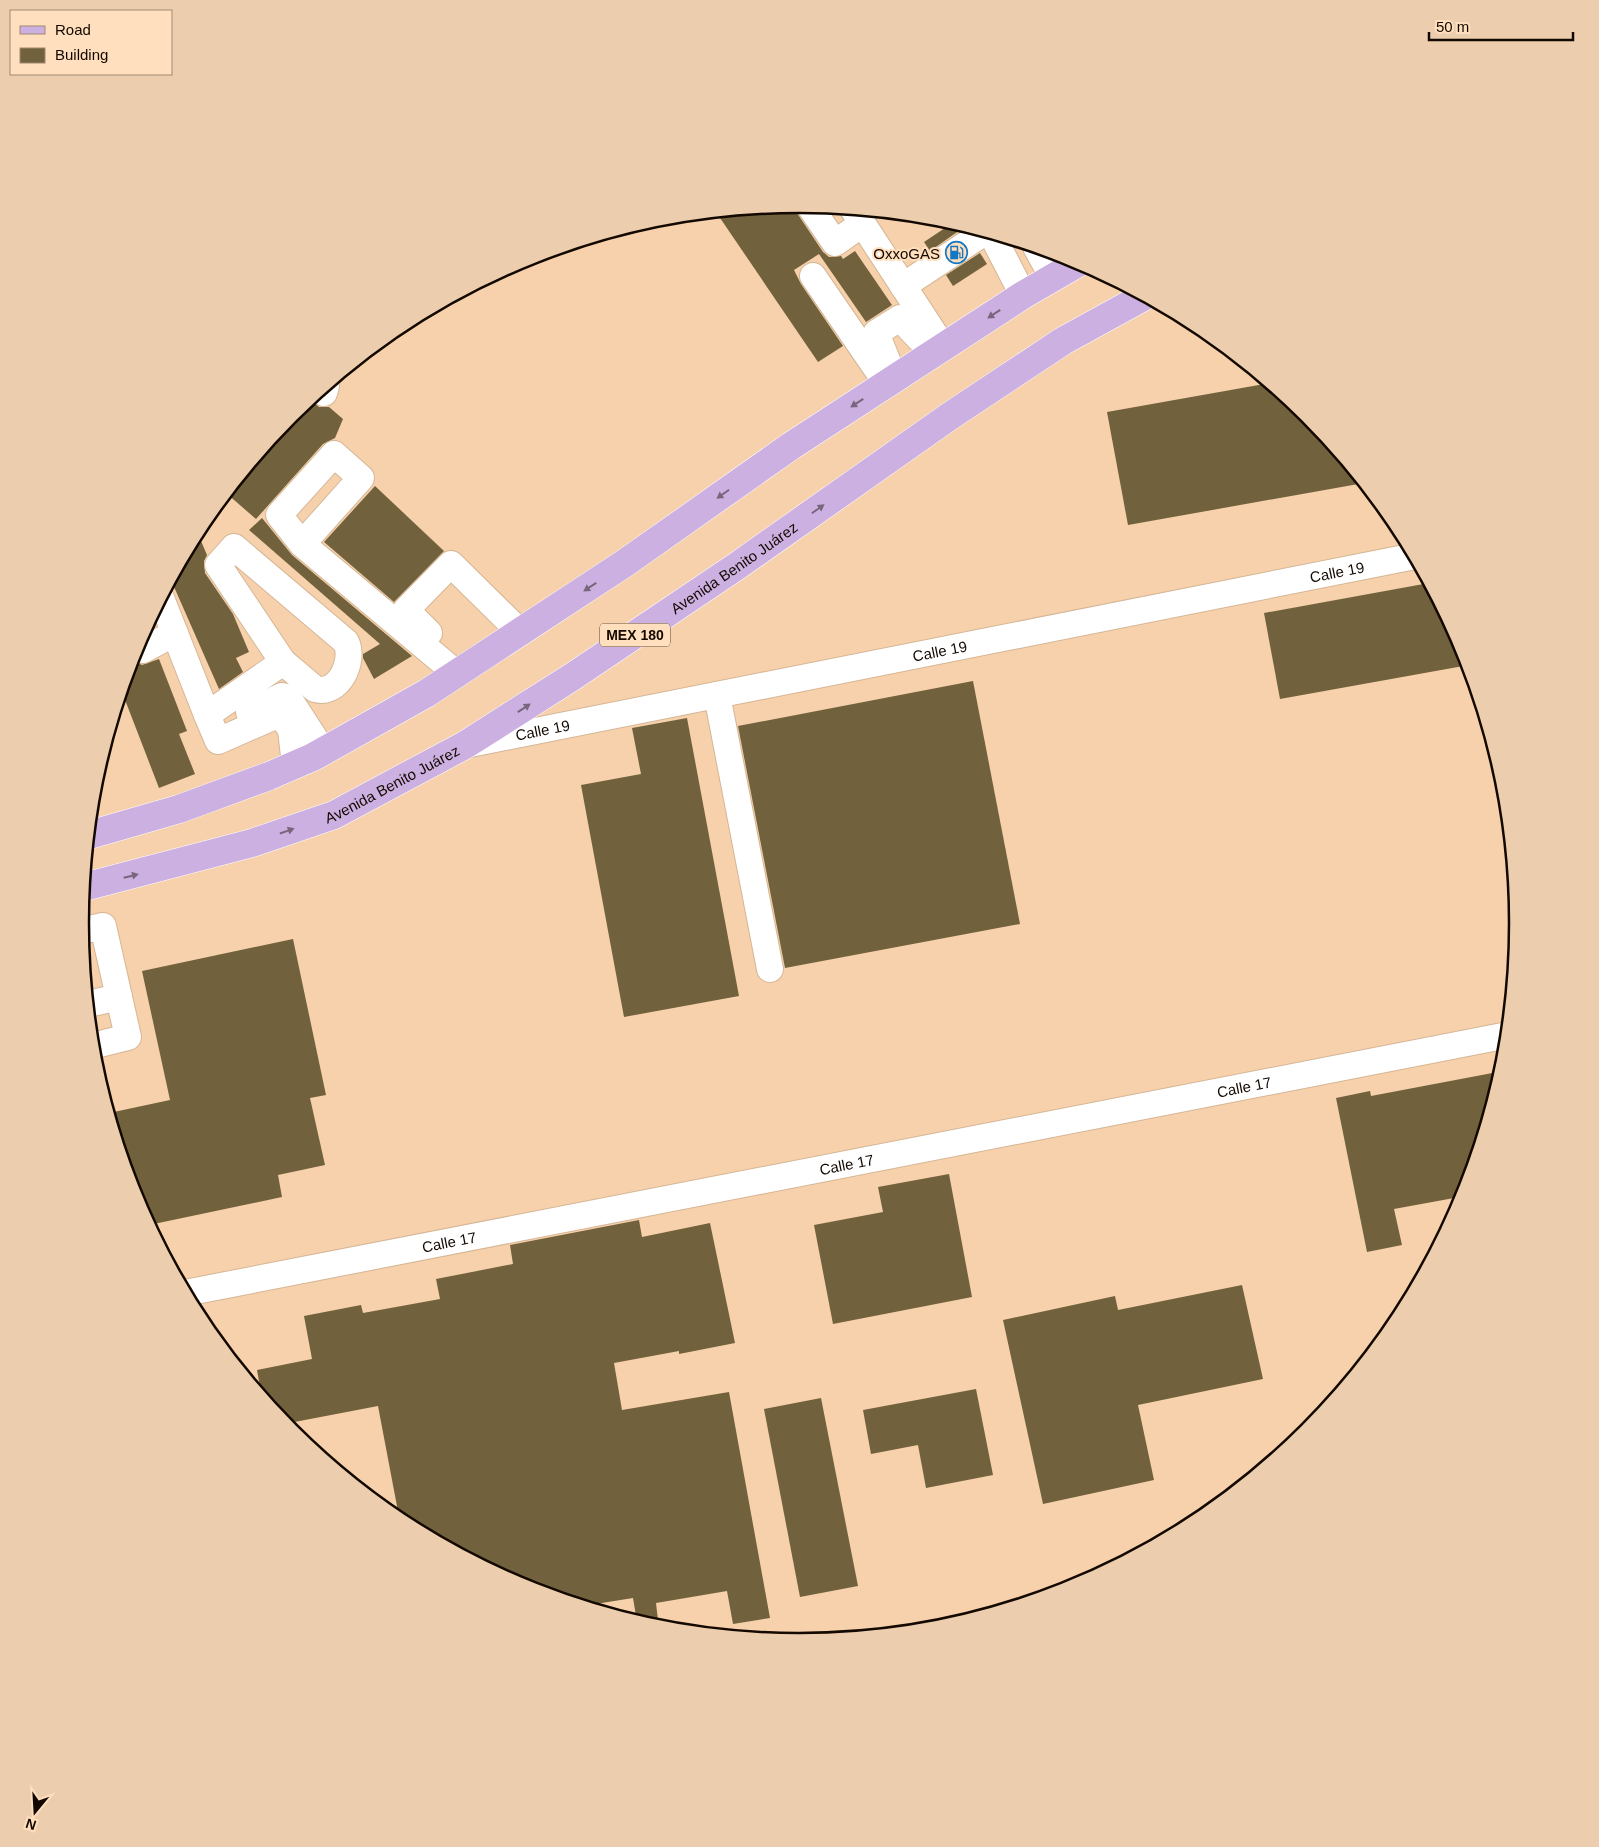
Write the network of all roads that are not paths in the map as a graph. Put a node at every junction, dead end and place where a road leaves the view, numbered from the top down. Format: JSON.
{"nodes":[{"id":1,"x":815,"y":213,"type":"edge"},
{"id":2,"x":857,"y":217,"type":"edge"},
{"id":3,"x":979,"y":236,"type":"edge"},
{"id":4,"x":995,"y":240,"type":"edge"},
{"id":5,"x":1040,"y":255,"type":"edge"},
{"id":6,"x":1070,"y":267,"type":"edge"},
{"id":7,"x":813,"y":276,"type":"dead end"},
{"id":8,"x":1052,"y":276,"type":"junction"},
{"id":9,"x":903,"y":286,"type":"junction"},
{"id":10,"x":1023,"y":295,"type":"junction"},
{"id":11,"x":1139,"y":299,"type":"edge"},
{"id":12,"x":938,"y":350,"type":"junction"},
{"id":13,"x":891,"y":381,"type":"junction"},
{"id":14,"x":302,"y":544,"type":"dead end"},
{"id":15,"x":1408,"y":557,"type":"edge"},
{"id":16,"x":164,"y":605,"type":"edge"},
{"id":17,"x":520,"y":632,"type":"junction"},
{"id":18,"x":175,"y":633,"type":"junction"},
{"id":19,"x":144,"y":649,"type":"edge"},
{"id":20,"x":283,"y":662,"type":"junction"},
{"id":21,"x":460,"y":671,"type":"junction"},
{"id":22,"x":717,"y":695,"type":"junction"},
{"id":23,"x":210,"y":722,"type":"junction"},
{"id":24,"x":465,"y":746,"type":"junction"},
{"id":25,"x":323,"y":751,"type":"junction"},
{"id":26,"x":295,"y":764,"type":"junction"},
{"id":27,"x":95,"y":833,"type":"edge"},
{"id":28,"x":90,"y":885,"type":"edge"},
{"id":29,"x":89,"y":929,"type":"edge"},
{"id":30,"x":770,"y":969,"type":"dead end"},
{"id":31,"x":119,"y":997,"type":"junction"},
{"id":32,"x":94,"y":1003,"type":"edge"},
{"id":33,"x":1501,"y":1037,"type":"edge"},
{"id":34,"x":99,"y":1044,"type":"edge"},
{"id":35,"x":192,"y":1292,"type":"edge"}],
"edges":[{"from":1,"to":2,"type":"street"},
{"from":2,"to":9,"type":"street"},
{"from":3,"to":9,"type":"street"},
{"from":4,"to":10,"type":"street"},
{"from":5,"to":8,"type":"street"},
{"from":6,"to":8,"type":"main road"},
{"from":7,"to":13,"type":"street"},
{"from":8,"to":10,"type":"main road"},
{"from":9,"to":12,"type":"street"},
{"from":10,"to":12,"type":"main road","one_way":true},
{"from":24,"to":11,"type":"main road","name":"Avenida Benito Juárez","number":"MEX 180","one_way":true},
{"from":12,"to":13,"type":"main road"},
{"from":12,"to":13,"type":"street"},
{"from":13,"to":17,"type":"main road","one_way":true},
{"from":14,"to":21,"type":"street"},
{"from":15,"to":22,"type":"street","name":"Calle 19"},
{"from":16,"to":18,"type":"street"},
{"from":17,"to":21,"type":"main road"},
{"from":17,"to":21,"type":"street"},
{"from":18,"to":19,"type":"street"},
{"from":18,"to":23,"type":"street"},
{"from":20,"to":20,"type":"street"},
{"from":20,"to":23,"type":"street"},
{"from":21,"to":25,"type":"main road"},
{"from":22,"to":24,"type":"street","name":"Calle 19"},
{"from":22,"to":30,"type":"street"},
{"from":23,"to":25,"type":"street"},
{"from":23,"to":26,"type":"street"},
{"from":28,"to":24,"type":"main road","name":"Avenida Benito Juárez","number":"MEX 180","one_way":true},
{"from":25,"to":26,"type":"main road"},
{"from":26,"to":27,"type":"main road"},
{"from":29,"to":31,"type":"street"},
{"from":31,"to":32,"type":"street"},
{"from":31,"to":34,"type":"street"},
{"from":33,"to":35,"type":"street","name":"Calle 17"}]}
